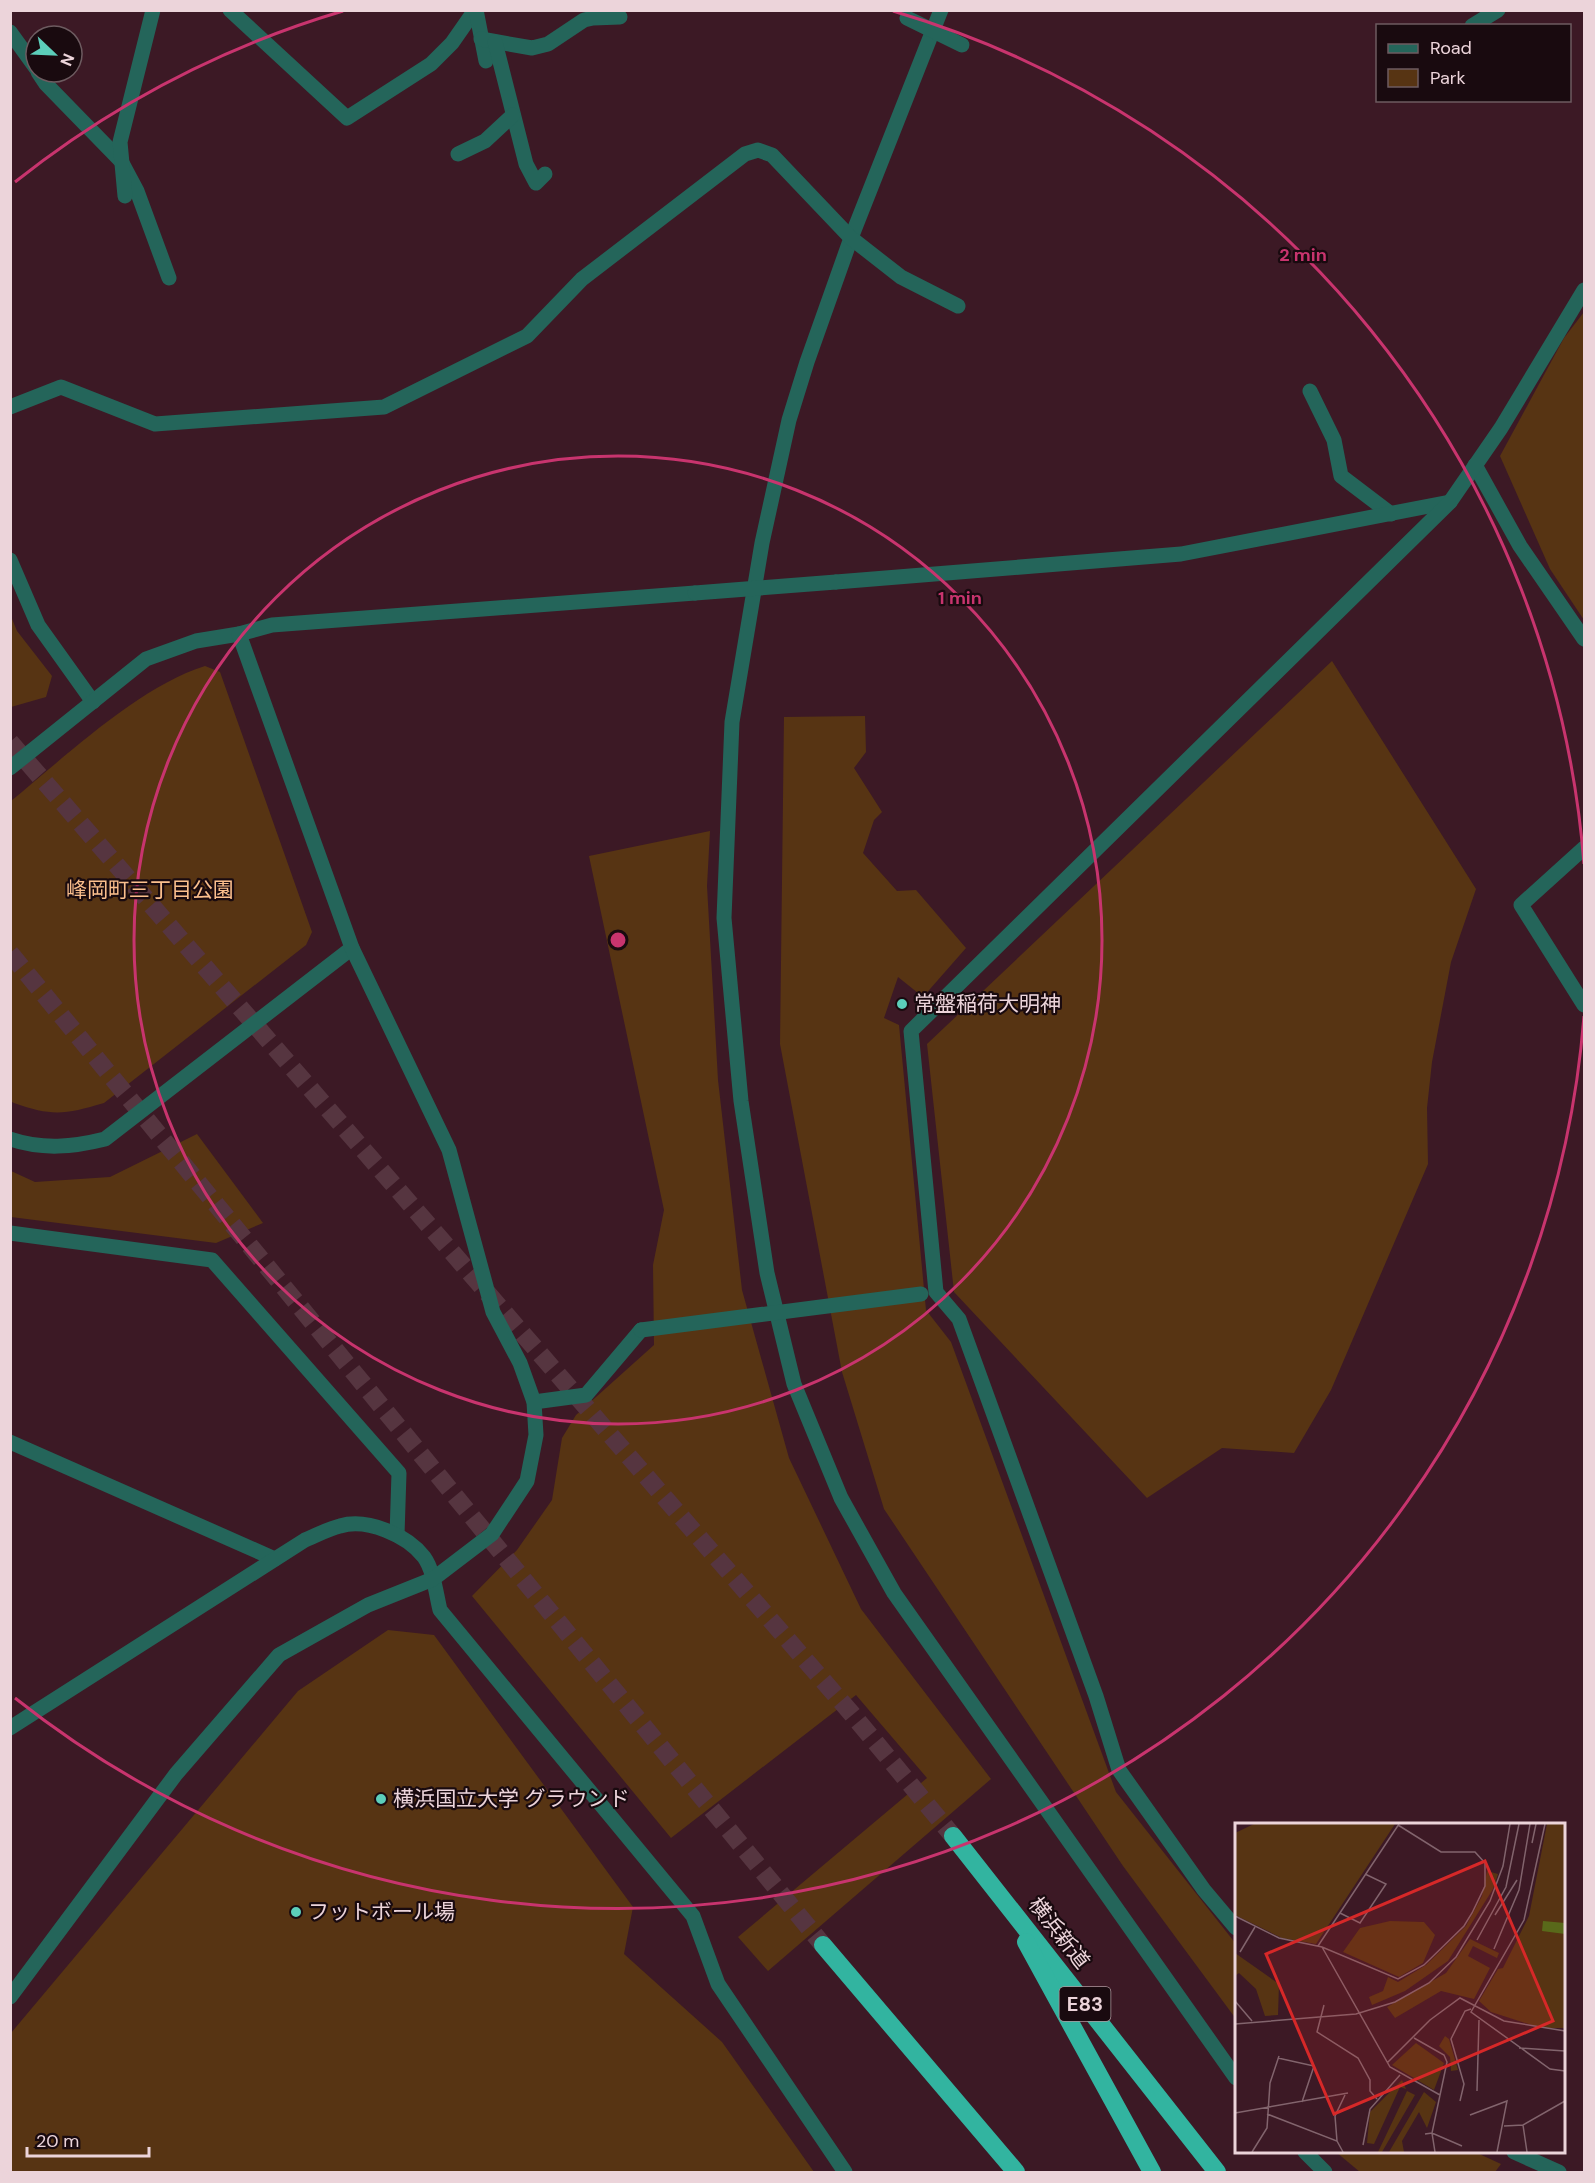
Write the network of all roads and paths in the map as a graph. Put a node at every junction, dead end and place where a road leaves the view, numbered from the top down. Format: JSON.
{"nodes":[{"id":1,"x":153,"y":10,"type":"edge"},
{"id":2,"x":230,"y":10,"type":"edge"},
{"id":3,"x":475,"y":10,"type":"edge"},
{"id":4,"x":941,"y":10,"type":"edge"},
{"id":5,"x":1498,"y":10,"type":"edge"},
{"id":6,"x":620,"y":17,"type":"dead end"},
{"id":7,"x":907,"y":18,"type":"dead end"},
{"id":8,"x":1475,"y":24,"type":"edge"},
{"id":9,"x":933,"y":30,"type":"junction"},
{"id":10,"x":10,"y":32,"type":"edge"},
{"id":11,"x":488,"y":41,"type":"junction"},
{"id":12,"x":962,"y":45,"type":"dead end"},
{"id":13,"x":24,"y":52,"type":"edge"},
{"id":14,"x":486,"y":61,"type":"dead end"},
{"id":15,"x":46,"y":84,"type":"edge"},
{"id":16,"x":506,"y":122,"type":"junction"},
{"id":17,"x":458,"y":154,"type":"dead end"},
{"id":18,"x":121,"y":161,"type":"junction"},
{"id":19,"x":545,"y":174,"type":"dead end"},
{"id":20,"x":125,"y":196,"type":"dead end"},
{"id":21,"x":851,"y":238,"type":"junction"},
{"id":22,"x":169,"y":278,"type":"dead end"},
{"id":23,"x":1582,"y":288,"type":"edge"},
{"id":24,"x":958,"y":306,"type":"dead end"},
{"id":25,"x":1310,"y":392,"type":"dead end"},
{"id":26,"x":10,"y":407,"type":"edge"},
{"id":27,"x":1475,"y":465,"type":"junction"},
{"id":28,"x":1450,"y":502,"type":"junction"},
{"id":29,"x":1390,"y":514,"type":"junction"},
{"id":30,"x":10,"y":560,"type":"edge"},
{"id":31,"x":239,"y":634,"type":"junction"},
{"id":32,"x":1584,"y":639,"type":"edge"},
{"id":33,"x":93,"y":702,"type":"junction"},
{"id":34,"x":10,"y":768,"type":"edge"},
{"id":35,"x":1584,"y":848,"type":"edge"},
{"id":36,"x":352,"y":948,"type":"junction"},
{"id":37,"x":1584,"y":1005,"type":"edge"},
{"id":38,"x":10,"y":1139,"type":"edge"},
{"id":39,"x":10,"y":1233,"type":"edge"},
{"id":40,"x":929,"y":1293,"type":"junction"},
{"id":41,"x":534,"y":1402,"type":"junction"},
{"id":42,"x":10,"y":1442,"type":"edge"},
{"id":43,"x":397,"y":1535,"type":"junction"},
{"id":44,"x":275,"y":1559,"type":"junction"},
{"id":45,"x":433,"y":1579,"type":"junction"},
{"id":46,"x":10,"y":1728,"type":"edge"},
{"id":47,"x":953,"y":1836,"type":"tunnel mouth"},
{"id":48,"x":999,"y":1893,"type":"junction"},
{"id":49,"x":1235,"y":1927,"type":"edge"},
{"id":50,"x":823,"y":1945,"type":"tunnel mouth"},
{"id":51,"x":10,"y":1997,"type":"edge"},
{"id":52,"x":1235,"y":2077,"type":"edge"},
{"id":53,"x":1307,"y":2153,"type":"edge"},
{"id":54,"x":1518,"y":2153,"type":"edge"},
{"id":55,"x":845,"y":2172,"type":"edge"},
{"id":56,"x":1016,"y":2172,"type":"edge"},
{"id":57,"x":1152,"y":2172,"type":"edge"},
{"id":58,"x":1216,"y":2172,"type":"edge"},
{"id":59,"x":1325,"y":2172,"type":"edge"},
{"id":60,"x":1559,"y":2172,"type":"edge"}],
"edges":[{"from":1,"to":18,"type":"street"},
{"from":2,"to":3,"type":"street"},
{"from":3,"to":11,"type":"street"},
{"from":4,"to":9,"type":"street"},
{"from":5,"to":8,"type":"street"},
{"from":6,"to":11,"type":"street"},
{"from":7,"to":9,"type":"street"},
{"from":9,"to":12,"type":"street"},
{"from":9,"to":21,"type":"street"},
{"from":10,"to":13,"type":"street"},
{"from":11,"to":14,"type":"street"},
{"from":11,"to":16,"type":"street"},
{"from":15,"to":18,"type":"street"},
{"from":16,"to":17,"type":"street"},
{"from":16,"to":19,"type":"street"},
{"from":18,"to":20,"type":"street"},
{"from":18,"to":22,"type":"street"},
{"from":21,"to":24,"type":"street"},
{"from":21,"to":26,"type":"street"},
{"from":21,"to":52,"type":"street"},
{"from":23,"to":27,"type":"street"},
{"from":25,"to":29,"type":"street"},
{"from":27,"to":28,"type":"street"},
{"from":27,"to":32,"type":"street"},
{"from":28,"to":29,"type":"street"},
{"from":28,"to":40,"type":"street"},
{"from":29,"to":31,"type":"street","bridge":true},
{"from":30,"to":33,"type":"street"},
{"from":31,"to":33,"type":"street"},
{"from":31,"to":36,"type":"street"},
{"from":33,"to":34,"type":"street"},
{"from":35,"to":37,"type":"street"},
{"from":36,"to":38,"type":"street"},
{"from":36,"to":41,"type":"street"},
{"from":39,"to":43,"type":"street"},
{"from":40,"to":41,"type":"street","bridge":true},
{"from":40,"to":49,"type":"street"},
{"from":41,"to":45,"type":"street"},
{"from":42,"to":44,"type":"street"},
{"from":43,"to":44,"type":"street"},
{"from":43,"to":45,"type":"street"},
{"from":44,"to":46,"type":"street"},
{"from":45,"to":51,"type":"street"},
{"from":45,"to":55,"type":"street"},
{"from":47,"to":48,"type":"highway","name":"横浜新道","number":"E83"},
{"from":48,"to":57,"type":"highway"},
{"from":48,"to":58,"type":"highway","name":"横浜新道","number":"E83"},
{"from":50,"to":56,"type":"highway"},
{"from":53,"to":59,"type":"street"},
{"from":54,"to":60,"type":"street"}]}
